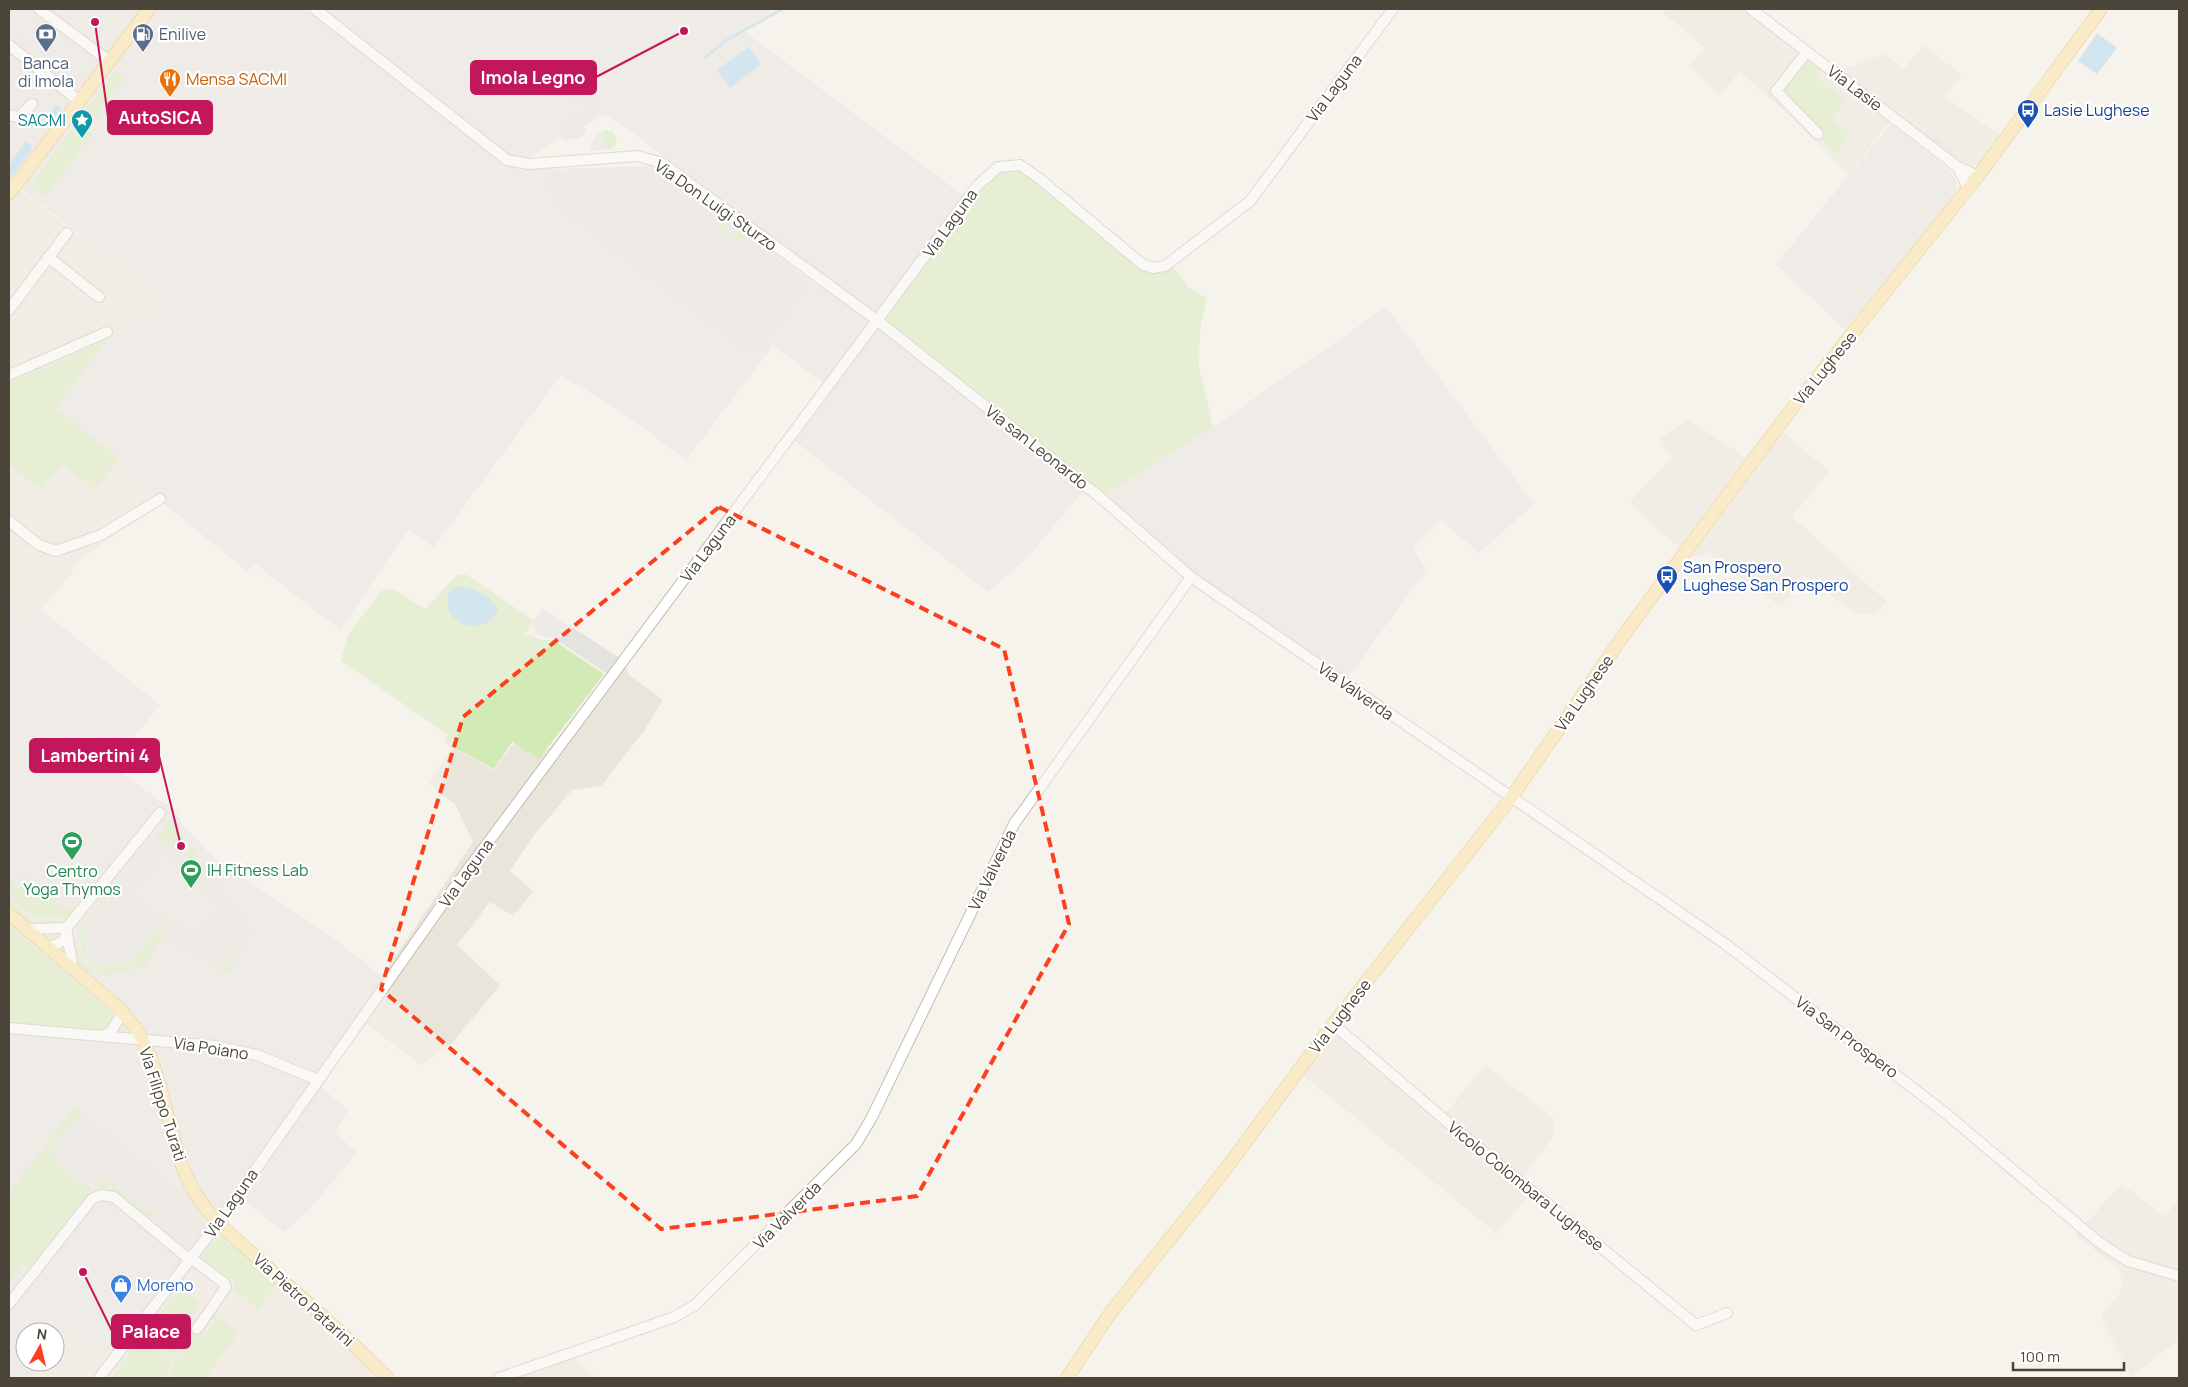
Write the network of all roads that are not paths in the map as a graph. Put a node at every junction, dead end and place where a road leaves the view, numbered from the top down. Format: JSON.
{"nodes":[{"id":1,"x":38,"y":9,"type":"edge"},
{"id":2,"x":148,"y":9,"type":"edge"},
{"id":3,"x":315,"y":9,"type":"edge"},
{"id":4,"x":1394,"y":9,"type":"edge"},
{"id":5,"x":1751,"y":9,"type":"edge"},
{"id":6,"x":2101,"y":9,"type":"edge"},
{"id":7,"x":9,"y":45,"type":"edge"},
{"id":8,"x":1807,"y":52,"type":"junction"},
{"id":9,"x":109,"y":61,"type":"junction"},
{"id":10,"x":79,"y":101,"type":"junction"},
{"id":11,"x":32,"y":104,"type":"dead end"},
{"id":12,"x":9,"y":115,"type":"edge"},
{"id":13,"x":1818,"y":134,"type":"dead end"},
{"id":14,"x":1958,"y":167,"type":"junction"},
{"id":15,"x":1978,"y":176,"type":"junction"},
{"id":16,"x":1968,"y":189,"type":"junction"},
{"id":17,"x":9,"y":194,"type":"edge"},
{"id":18,"x":67,"y":233,"type":"dead end"},
{"id":19,"x":48,"y":257,"type":"junction"},
{"id":20,"x":99,"y":297,"type":"dead end"},
{"id":21,"x":9,"y":310,"type":"edge"},
{"id":22,"x":878,"y":321,"type":"junction"},
{"id":23,"x":106,"y":332,"type":"dead end"},
{"id":24,"x":9,"y":375,"type":"edge"},
{"id":25,"x":160,"y":499,"type":"dead end"},
{"id":26,"x":9,"y":521,"type":"edge"},
{"id":27,"x":1192,"y":577,"type":"junction"},
{"id":28,"x":1511,"y":798,"type":"junction"},
{"id":29,"x":160,"y":813,"type":"dead end"},
{"id":30,"x":9,"y":914,"type":"edge"},
{"id":31,"x":27,"y":929,"type":"junction"},
{"id":32,"x":65,"y":930,"type":"junction"},
{"id":33,"x":50,"y":948,"type":"junction"},
{"id":34,"x":73,"y":968,"type":"junction"},
{"id":35,"x":123,"y":1012,"type":"junction"},
{"id":36,"x":1333,"y":1024,"type":"junction"},
{"id":37,"x":9,"y":1028,"type":"edge"},
{"id":38,"x":99,"y":1036,"type":"junction"},
{"id":39,"x":142,"y":1039,"type":"junction"},
{"id":40,"x":318,"y":1080,"type":"junction"},
{"id":41,"x":218,"y":1223,"type":"junction"},
{"id":42,"x":191,"y":1259,"type":"junction"},
{"id":43,"x":2179,"y":1276,"type":"edge"},
{"id":44,"x":9,"y":1304,"type":"edge"},
{"id":45,"x":1727,"y":1312,"type":"dead end"},
{"id":46,"x":197,"y":1329,"type":"dead end"},
{"id":47,"x":100,"y":1378,"type":"edge"},
{"id":48,"x":388,"y":1378,"type":"edge"},
{"id":49,"x":500,"y":1378,"type":"edge"},
{"id":50,"x":1067,"y":1378,"type":"edge"}],
"edges":[{"from":1,"to":9,"type":"street"},
{"from":2,"to":9,"type":"main road"},
{"from":3,"to":22,"type":"street","name":"Via Don Luigi Sturzo"},
{"from":4,"to":22,"type":"street","name":"Via Laguna"},
{"from":5,"to":8,"type":"street","name":"Via Lasie"},
{"from":6,"to":15,"type":"main road","name":"Via Lughese"},
{"from":7,"to":10,"type":"street"},
{"from":8,"to":13,"type":"street"},
{"from":8,"to":14,"type":"street","name":"Via Lasie"},
{"from":9,"to":10,"type":"main road"},
{"from":10,"to":17,"type":"main road"},
{"from":11,"to":12,"type":"street"},
{"from":14,"to":15,"type":"street","name":"Via Lasie"},
{"from":14,"to":16,"type":"street","name":"Via Lasie"},
{"from":15,"to":16,"type":"main road","name":"Via Lughese"},
{"from":16,"to":28,"type":"main road","name":"Via Lughese"},
{"from":18,"to":19,"type":"street"},
{"from":19,"to":20,"type":"street"},
{"from":19,"to":21,"type":"street"},
{"from":22,"to":27,"type":"street","name":"Via san Leonardo"},
{"from":22,"to":40,"type":"street","name":"Via Laguna"},
{"from":23,"to":24,"type":"street"},
{"from":25,"to":26,"type":"street"},
{"from":27,"to":28,"type":"street","name":"Via Valverda"},
{"from":27,"to":49,"type":"street","name":"Via Valverda"},
{"from":28,"to":36,"type":"main road","name":"Via Lughese"},
{"from":28,"to":43,"type":"street","name":"Via San Prospero"},
{"from":29,"to":32,"type":"street"},
{"from":30,"to":31,"type":"main road","name":"Via Filippo Turati"},
{"from":31,"to":32,"type":"street"},
{"from":31,"to":33,"type":"main road","name":"Via Filippo Turati"},
{"from":32,"to":33,"type":"street"},
{"from":32,"to":34,"type":"street"},
{"from":33,"to":34,"type":"main road","name":"Via Filippo Turati"},
{"from":34,"to":35,"type":"main road","name":"Via Filippo Turati"},
{"from":35,"to":38,"type":"street"},
{"from":35,"to":39,"type":"main road","name":"Via Filippo Turati"},
{"from":36,"to":45,"type":"street","name":"Vicolo Colombara Lughese"},
{"from":36,"to":50,"type":"main road","name":"Via Lughese"},
{"from":37,"to":38,"type":"street","name":"Via Poiano"},
{"from":38,"to":39,"type":"street","name":"Via Poiano"},
{"from":39,"to":40,"type":"street","name":"Via Poiano"},
{"from":39,"to":41,"type":"main road","name":"Via Filippo Turati"},
{"from":40,"to":41,"type":"street","name":"Via Laguna"},
{"from":41,"to":42,"type":"street","name":"Via Laguna"},
{"from":41,"to":48,"type":"main road","name":"Via Pietro Patarini"},
{"from":42,"to":44,"type":"street"},
{"from":42,"to":46,"type":"street"},
{"from":42,"to":47,"type":"street","name":"Via Laguna"}]}
